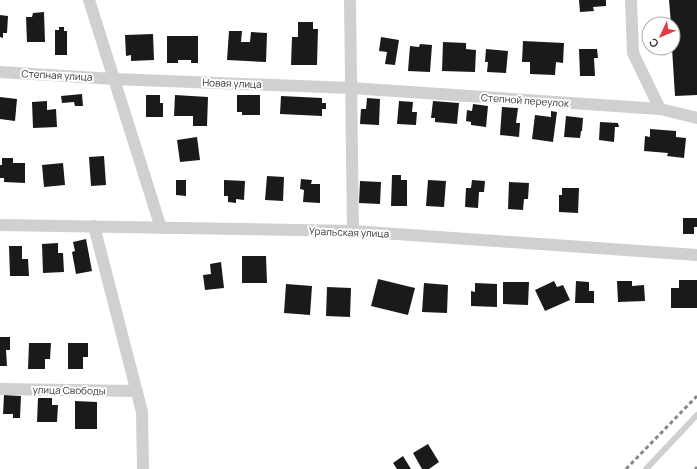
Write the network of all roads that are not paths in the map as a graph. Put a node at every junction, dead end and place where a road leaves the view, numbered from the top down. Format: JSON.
{"nodes":[{"id":1,"x":89,"y":0,"type":"edge"},
{"id":2,"x":350,"y":0,"type":"edge"},
{"id":3,"x":631,"y":0,"type":"edge"},
{"id":4,"x":0,"y":72,"type":"edge"},
{"id":5,"x":114,"y":78,"type":"junction"},
{"id":6,"x":351,"y":88,"type":"junction"},
{"id":7,"x":660,"y":108,"type":"junction"},
{"id":8,"x":697,"y":118,"type":"edge"},
{"id":9,"x":0,"y":225,"type":"edge"},
{"id":10,"x":94,"y":226,"type":"junction"},
{"id":11,"x":161,"y":228,"type":"junction"},
{"id":12,"x":353,"y":231,"type":"junction"},
{"id":13,"x":697,"y":256,"type":"edge"},
{"id":14,"x":0,"y":389,"type":"edge"},
{"id":15,"x":137,"y":391,"type":"junction"},
{"id":16,"x":697,"y":415,"type":"edge"},
{"id":17,"x":143,"y":469,"type":"edge"},
{"id":18,"x":646,"y":469,"type":"edge"}],
"edges":[{"from":1,"to":5,"type":"street"},
{"from":2,"to":6,"type":"street"},
{"from":3,"to":7,"type":"street"},
{"from":4,"to":5,"type":"street","name":"Степная улица"},
{"from":5,"to":6,"type":"street","name":"Новая улица"},
{"from":5,"to":11,"type":"street"},
{"from":6,"to":7,"type":"street","name":"Степной переулок"},
{"from":6,"to":12,"type":"street"},
{"from":7,"to":8,"type":"street","name":"Степной переулок"},
{"from":9,"to":10,"type":"street","name":"Уральская улица"},
{"from":10,"to":11,"type":"street","name":"Уральская улица"},
{"from":10,"to":15,"type":"street"},
{"from":11,"to":12,"type":"street","name":"Уральская улица"},
{"from":12,"to":13,"type":"street","name":"Уральская улица"},
{"from":14,"to":15,"type":"street","name":"улица Свободы"},
{"from":15,"to":17,"type":"street"},
{"from":16,"to":18,"type":"lane"}]}
